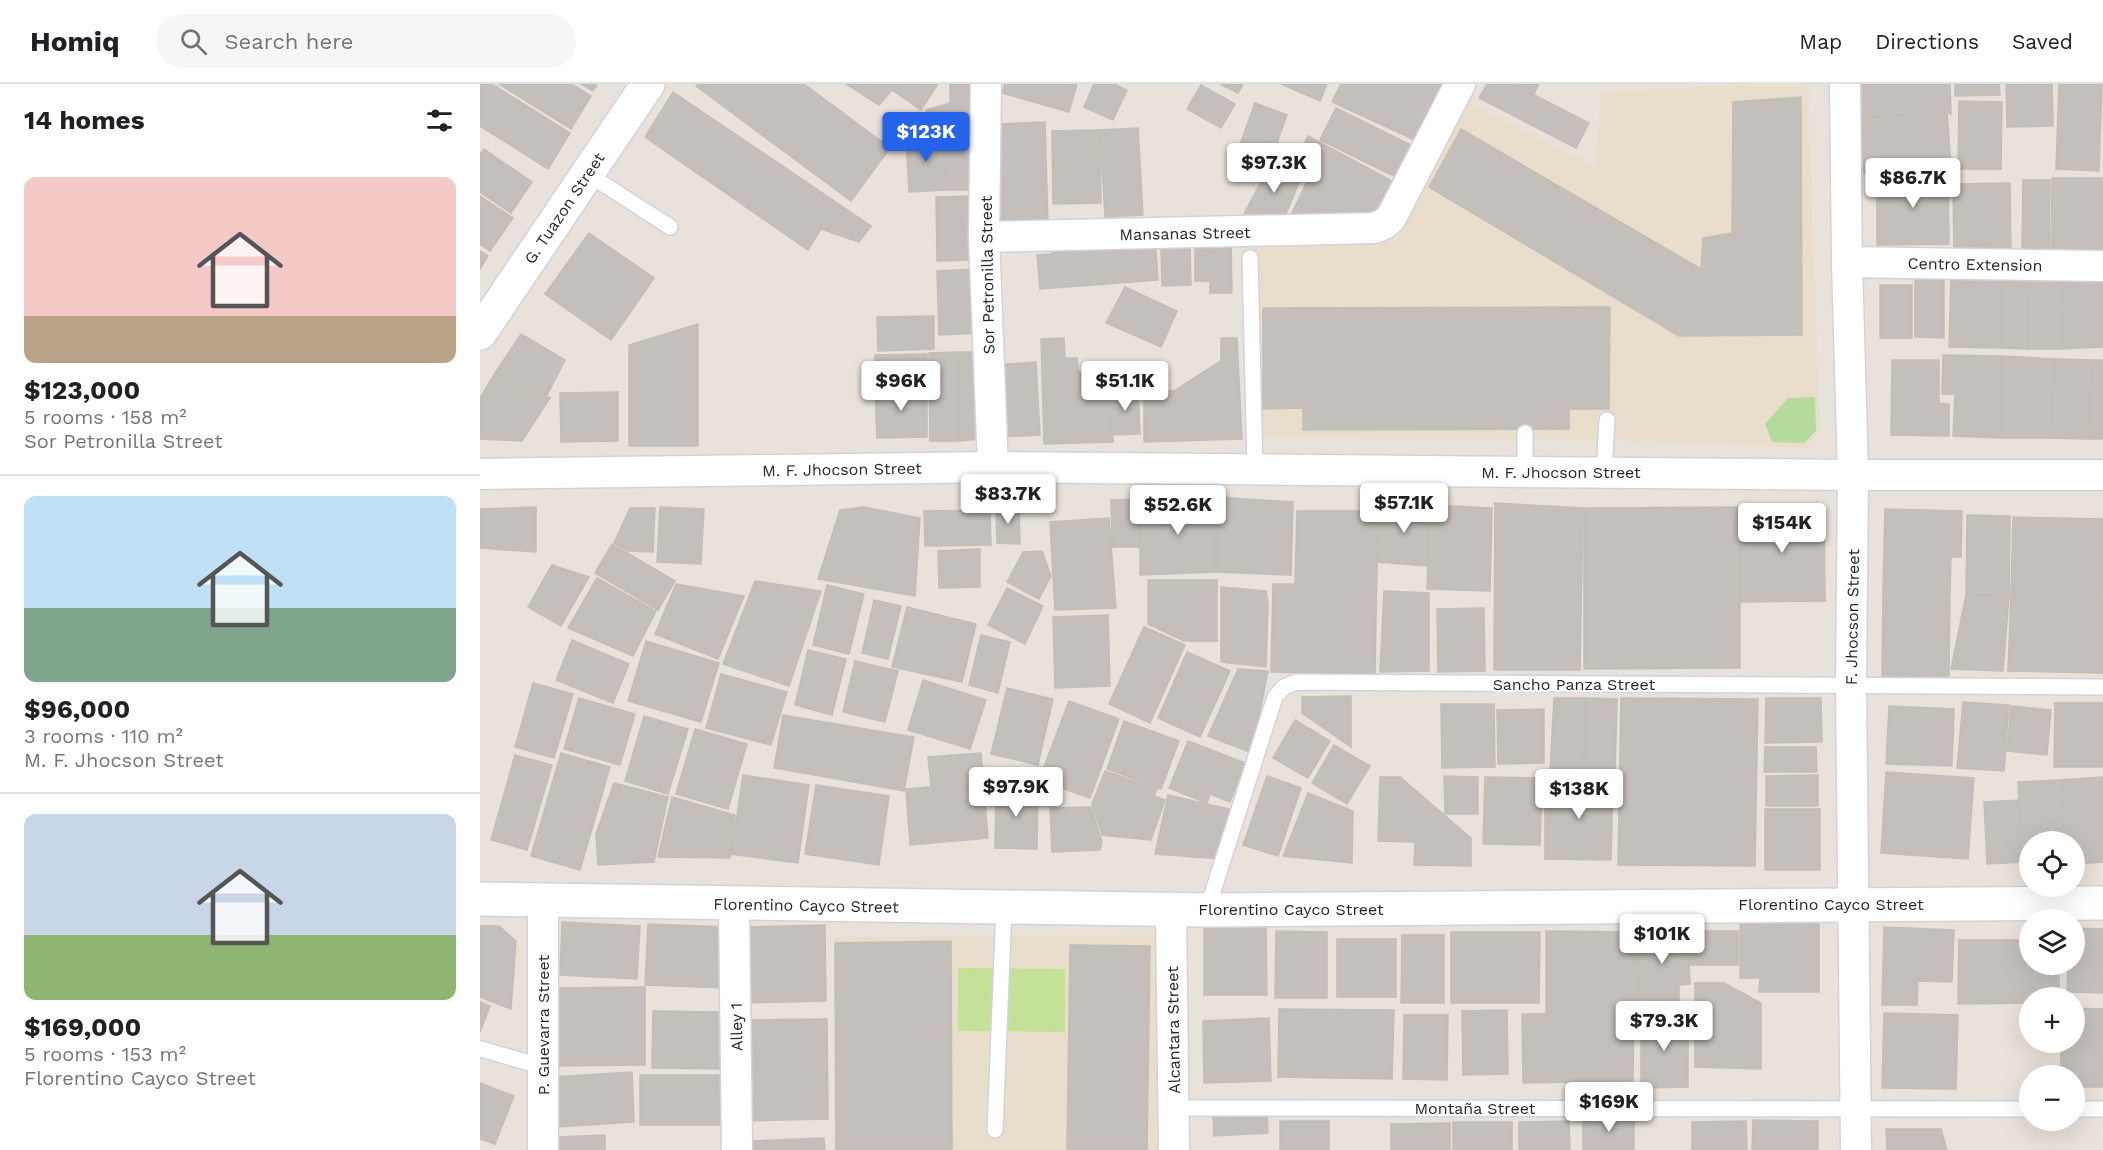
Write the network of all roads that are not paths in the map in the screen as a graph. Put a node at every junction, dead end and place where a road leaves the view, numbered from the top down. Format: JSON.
{"nodes":[{"id":1,"x":648,"y":84,"type":"edge"},
{"id":2,"x":986,"y":84,"type":"edge"},
{"id":3,"x":1460,"y":84,"type":"edge"},
{"id":4,"x":1845,"y":84,"type":"edge"},
{"id":5,"x":588,"y":174,"type":"junction"},
{"id":6,"x":670,"y":227,"type":"dead end"},
{"id":7,"x":984,"y":237,"type":"junction"},
{"id":8,"x":1250,"y":258,"type":"dead end"},
{"id":9,"x":1847,"y":262,"type":"junction"},
{"id":10,"x":2103,"y":266,"type":"edge"},
{"id":11,"x":480,"y":333,"type":"edge"},
{"id":12,"x":1607,"y":420,"type":"dead end"},
{"id":13,"x":1525,"y":433,"type":"dead end"},
{"id":14,"x":993,"y":467,"type":"junction"},
{"id":15,"x":1255,"y":469,"type":"junction"},
{"id":16,"x":1525,"y":472,"type":"junction"},
{"id":17,"x":1604,"y":472,"type":"junction"},
{"id":18,"x":480,"y":474,"type":"edge"},
{"id":19,"x":1853,"y":475,"type":"junction"},
{"id":20,"x":2103,"y":475,"type":"edge"},
{"id":21,"x":1851,"y":687,"type":"junction"},
{"id":22,"x":2103,"y":687,"type":"edge"},
{"id":23,"x":480,"y":899,"type":"edge"},
{"id":24,"x":543,"y":900,"type":"junction"},
{"id":25,"x":2103,"y":903,"type":"edge"},
{"id":26,"x":734,"y":904,"type":"junction"},
{"id":27,"x":1854,"y":904,"type":"junction"},
{"id":28,"x":1004,"y":908,"type":"junction"},
{"id":29,"x":1172,"y":910,"type":"junction"},
{"id":30,"x":1207,"y":910,"type":"junction"},
{"id":31,"x":481,"y":1049,"type":"edge"},
{"id":32,"x":543,"y":1067,"type":"junction"},
{"id":33,"x":1173,"y":1108,"type":"junction"},
{"id":34,"x":1856,"y":1109,"type":"junction"},
{"id":35,"x":2019,"y":1109,"type":"edge"},
{"id":36,"x":2085,"y":1109,"type":"edge"},
{"id":37,"x":2103,"y":1109,"type":"edge"},
{"id":38,"x":995,"y":1130,"type":"dead end"},
{"id":39,"x":543,"y":1150,"type":"edge"},
{"id":40,"x":737,"y":1150,"type":"edge"},
{"id":41,"x":1174,"y":1150,"type":"edge"},
{"id":42,"x":1856,"y":1150,"type":"edge"}],
"edges":[{"from":1,"to":5,"type":"street","name":"G. Tuazon Street"},
{"from":2,"to":7,"type":"street","name":"Sor Petronilla Street"},
{"from":3,"to":7,"type":"street","name":"Mansanas Street"},
{"from":4,"to":9,"type":"street","name":"F. Jhocson Street"},
{"from":5,"to":6,"type":"lane"},
{"from":5,"to":11,"type":"street","name":"G. Tuazon Street"},
{"from":7,"to":14,"type":"street","name":"Sor Petronilla Street"},
{"from":8,"to":15,"type":"lane"},
{"from":9,"to":10,"type":"street","name":"Centro Extension"},
{"from":9,"to":19,"type":"street","name":"F. Jhocson Street"},
{"from":12,"to":17,"type":"lane"},
{"from":13,"to":16,"type":"lane"},
{"from":14,"to":15,"type":"street","name":"M. F. Jhocson Street"},
{"from":14,"to":18,"type":"street","name":"M. F. Jhocson Street"},
{"from":15,"to":16,"type":"street","name":"M. F. Jhocson Street"},
{"from":16,"to":17,"type":"street","name":"M. F. Jhocson Street"},
{"from":17,"to":19,"type":"street","name":"M. F. Jhocson Street"},
{"from":19,"to":20,"type":"street","name":"M. F. Jhocson Street"},
{"from":19,"to":21,"type":"street","name":"F. Jhocson Street"},
{"from":21,"to":22,"type":"lane","name":"Sancho Panza Street"},
{"from":21,"to":27,"type":"street","name":"F. Jhocson Street"},
{"from":21,"to":30,"type":"lane","name":"Sancho Panza Street"},
{"from":23,"to":24,"type":"street","name":"Florentino Cayco Street"},
{"from":24,"to":26,"type":"street","name":"Florentino Cayco Street"},
{"from":24,"to":32,"type":"street","name":"P. Guevarra Street"},
{"from":25,"to":27,"type":"street","name":"Florentino Cayco Street"},
{"from":26,"to":28,"type":"street","name":"Florentino Cayco Street"},
{"from":26,"to":40,"type":"street","name":"Alley 1"},
{"from":27,"to":30,"type":"street","name":"Florentino Cayco Street"},
{"from":27,"to":34,"type":"street","name":"F. Jhocson Street"},
{"from":28,"to":29,"type":"street","name":"Florentino Cayco Street"},
{"from":28,"to":38,"type":"lane"},
{"from":29,"to":30,"type":"street","name":"Florentino Cayco Street"},
{"from":29,"to":33,"type":"street","name":"Alcantara Street"},
{"from":31,"to":32,"type":"lane"},
{"from":32,"to":39,"type":"street","name":"P. Guevarra Street"},
{"from":33,"to":34,"type":"lane","name":"Montaña Street"},
{"from":33,"to":41,"type":"street","name":"Alcantara Street"},
{"from":34,"to":35,"type":"lane","name":"Montaña Street"},
{"from":34,"to":42,"type":"street","name":"F. Jhocson Street"},
{"from":36,"to":37,"type":"lane"}]}
